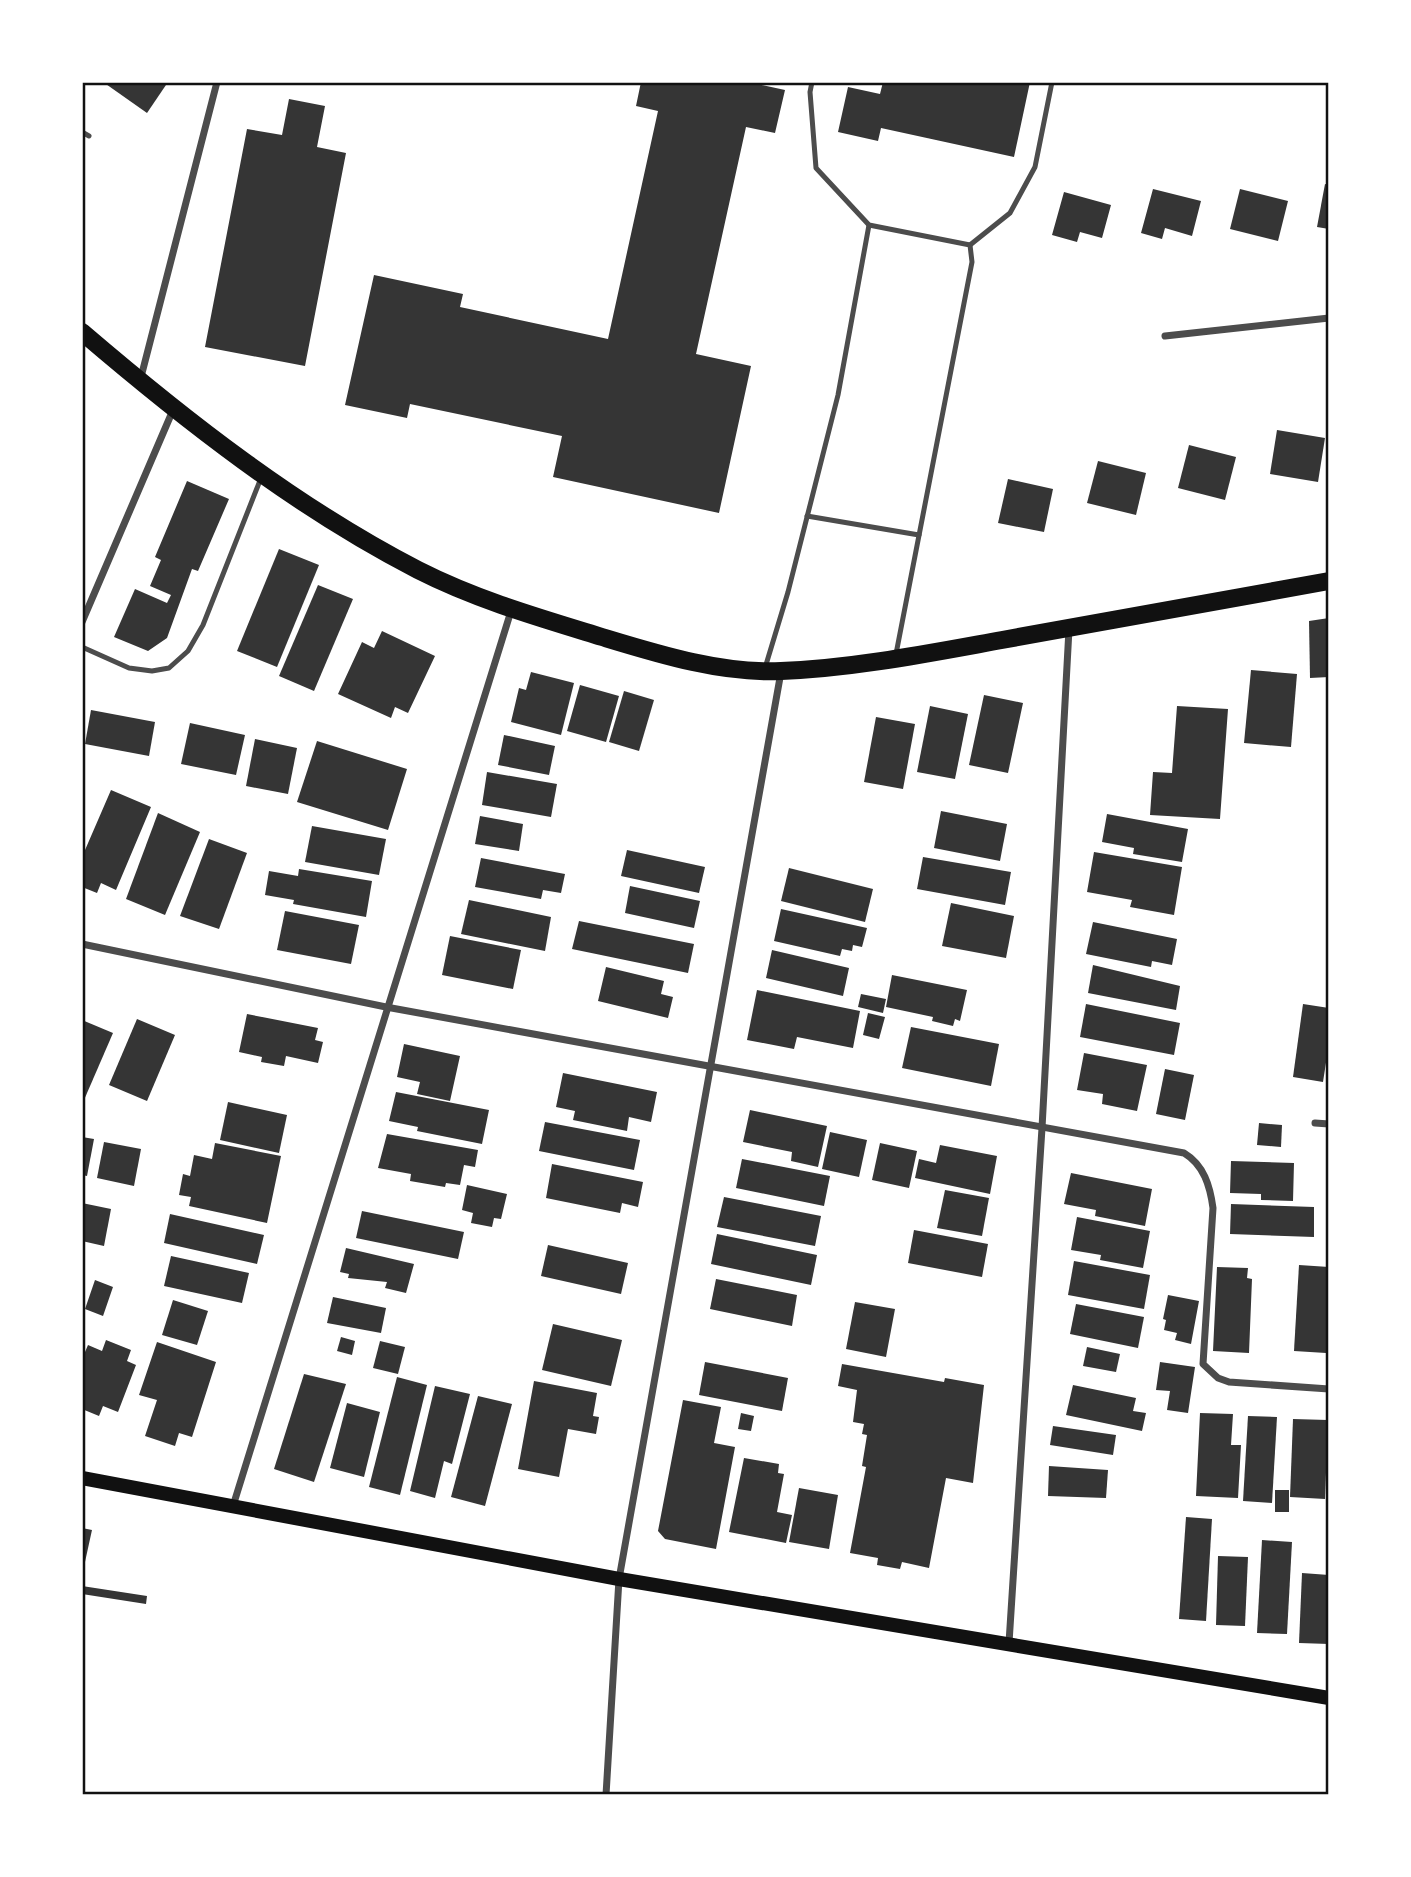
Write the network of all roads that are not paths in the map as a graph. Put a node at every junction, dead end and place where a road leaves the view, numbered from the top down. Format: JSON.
{"nodes":[{"id":1,"x":216,"y":82,"type":"edge"},
{"id":2,"x":812,"y":82,"type":"edge"},
{"id":3,"x":1052,"y":82,"type":"edge"},
{"id":4,"x":82,"y":132,"type":"edge"},
{"id":5,"x":89,"y":136,"type":"dead end"},
{"id":6,"x":869,"y":225,"type":"junction"},
{"id":7,"x":970,"y":245,"type":"junction"},
{"id":8,"x":1329,"y":318,"type":"edge"},
{"id":9,"x":82,"y":332,"type":"edge"},
{"id":10,"x":1164,"y":336,"type":"dead end"},
{"id":11,"x":140,"y":381,"type":"junction"},
{"id":12,"x":173,"y":410,"type":"junction"},
{"id":13,"x":262,"y":474,"type":"junction"},
{"id":14,"x":807,"y":516,"type":"junction"},
{"id":15,"x":919,"y":535,"type":"junction"},
{"id":16,"x":1329,"y":581,"type":"edge"},
{"id":17,"x":511,"y":610,"type":"junction"},
{"id":18,"x":82,"y":622,"type":"edge"},
{"id":19,"x":1069,"y":629,"type":"junction"},
{"id":20,"x":82,"y":647,"type":"edge"},
{"id":21,"x":895,"y":659,"type":"junction"},
{"id":22,"x":773,"y":671,"type":"junction"},
{"id":23,"x":82,"y":944,"type":"edge"},
{"id":24,"x":386,"y":1007,"type":"junction"},
{"id":25,"x":711,"y":1067,"type":"junction"},
{"id":26,"x":1315,"y":1123,"type":"dead end"},
{"id":27,"x":1329,"y":1124,"type":"edge"},
{"id":28,"x":1042,"y":1128,"type":"junction"},
{"id":29,"x":1329,"y":1389,"type":"edge"},
{"id":30,"x":82,"y":1478,"type":"edge"},
{"id":31,"x":233,"y":1506,"type":"junction"},
{"id":32,"x":619,"y":1579,"type":"junction"},
{"id":33,"x":1009,"y":1643,"type":"junction"},
{"id":34,"x":1329,"y":1698,"type":"edge"},
{"id":35,"x":606,"y":1795,"type":"edge"}],
"edges":[{"from":1,"to":11,"type":"street"},
{"from":2,"to":6,"type":"lane"},
{"from":3,"to":7,"type":"lane"},
{"from":4,"to":5,"type":"lane"},
{"from":6,"to":7,"type":"lane"},
{"from":6,"to":14,"type":"lane"},
{"from":7,"to":15,"type":"lane"},
{"from":8,"to":10,"type":"street"},
{"from":9,"to":11,"type":"main road"},
{"from":11,"to":12,"type":"main road"},
{"from":12,"to":13,"type":"main road"},
{"from":12,"to":18,"type":"street"},
{"from":13,"to":17,"type":"main road"},
{"from":13,"to":20,"type":"lane"},
{"from":14,"to":15,"type":"lane"},
{"from":14,"to":22,"type":"lane"},
{"from":15,"to":21,"type":"lane"},
{"from":16,"to":19,"type":"main road"},
{"from":17,"to":22,"type":"main road"},
{"from":17,"to":24,"type":"street"},
{"from":19,"to":21,"type":"main road"},
{"from":19,"to":28,"type":"street"},
{"from":21,"to":22,"type":"main road"},
{"from":22,"to":25,"type":"street"},
{"from":23,"to":24,"type":"street"},
{"from":24,"to":25,"type":"street"},
{"from":24,"to":31,"type":"street"},
{"from":25,"to":28,"type":"street"},
{"from":25,"to":32,"type":"street"},
{"from":26,"to":27,"type":"street"},
{"from":28,"to":29,"type":"street"},
{"from":28,"to":33,"type":"street"},
{"from":30,"to":31,"type":"main road"},
{"from":31,"to":32,"type":"main road"},
{"from":32,"to":33,"type":"main road"},
{"from":32,"to":35,"type":"street"},
{"from":33,"to":34,"type":"main road"}]}
